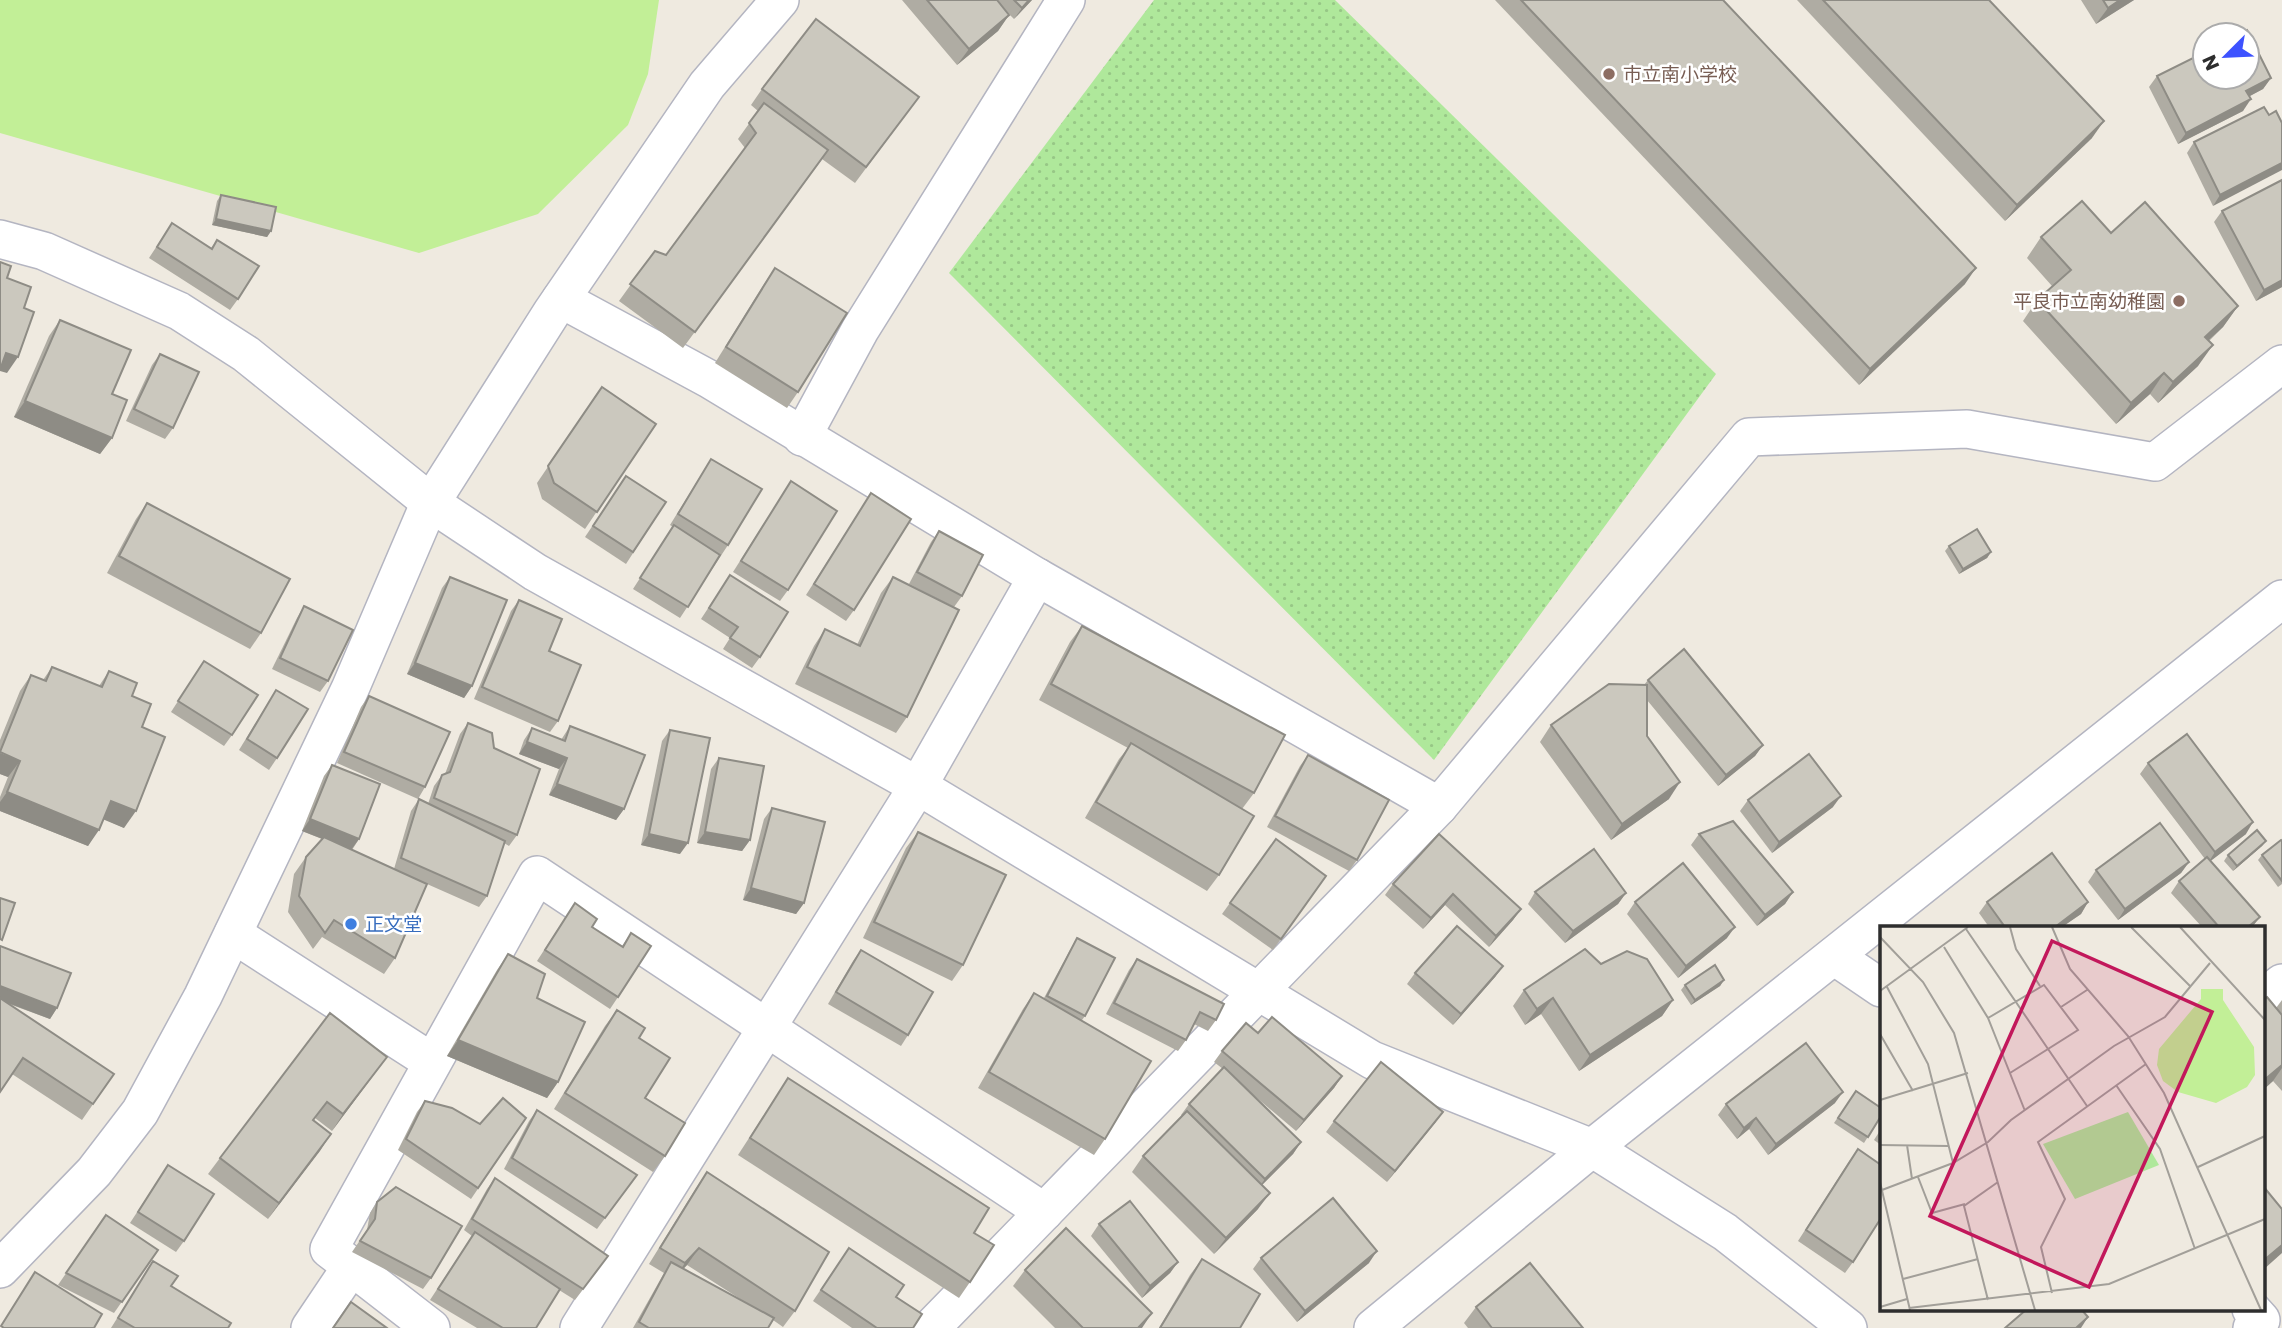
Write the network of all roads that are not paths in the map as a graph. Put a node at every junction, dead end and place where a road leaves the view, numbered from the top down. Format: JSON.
{"nodes":[{"id":1,"x":780,"y":0,"type":"edge"},
{"id":2,"x":1066,"y":0,"type":"edge"},
{"id":3,"x":0,"y":239,"type":"edge"},
{"id":4,"x":561,"y":299,"type":"junction"},
{"id":5,"x":2282,"y":364,"type":"edge"},
{"id":6,"x":802,"y":437,"type":"junction"},
{"id":7,"x":430,"y":503,"type":"junction"},
{"id":8,"x":1037,"y":577,"type":"junction"},
{"id":9,"x":2282,"y":598,"type":"edge"},
{"id":10,"x":918,"y":786,"type":"junction"},
{"id":11,"x":1439,"y":806,"type":"junction"},
{"id":12,"x":233,"y":934,"type":"junction"},
{"id":13,"x":1834,"y":956,"type":"junction"},
{"id":14,"x":2282,"y":983,"type":"edge"},
{"id":15,"x":1880,"y":987,"type":"edge"},
{"id":16,"x":1259,"y":991,"type":"junction"},
{"id":17,"x":2264,"y":997,"type":"edge"},
{"id":18,"x":767,"y":1028,"type":"junction"},
{"id":19,"x":432,"y":1062,"type":"junction"},
{"id":20,"x":1592,"y":1148,"type":"junction"},
{"id":21,"x":1044,"y":1212,"type":"junction"},
{"id":22,"x":351,"y":1267,"type":"junction"},
{"id":23,"x":0,"y":1269,"type":"edge"},
{"id":24,"x":2252,"y":1310,"type":"edge"},
{"id":25,"x":310,"y":1328,"type":"edge"},
{"id":26,"x":431,"y":1328,"type":"edge"},
{"id":27,"x":579,"y":1328,"type":"edge"},
{"id":28,"x":930,"y":1328,"type":"edge"},
{"id":29,"x":1373,"y":1328,"type":"edge"},
{"id":30,"x":1848,"y":1328,"type":"edge"},
{"id":31,"x":2252,"y":1328,"type":"edge"}],
"edges":[{"from":1,"to":4,"type":"street"},
{"from":2,"to":6,"type":"street"},
{"from":3,"to":7,"type":"street"},
{"from":4,"to":6,"type":"street"},
{"from":4,"to":7,"type":"street"},
{"from":5,"to":11,"type":"street"},
{"from":6,"to":8,"type":"street"},
{"from":7,"to":10,"type":"street"},
{"from":7,"to":12,"type":"street"},
{"from":8,"to":10,"type":"street"},
{"from":8,"to":11,"type":"street"},
{"from":9,"to":13,"type":"street"},
{"from":10,"to":16,"type":"street"},
{"from":10,"to":18,"type":"street"},
{"from":11,"to":16,"type":"street"},
{"from":12,"to":19,"type":"street"},
{"from":12,"to":23,"type":"street"},
{"from":13,"to":15,"type":"street"},
{"from":13,"to":20,"type":"street"},
{"from":14,"to":17,"type":"street"},
{"from":16,"to":20,"type":"street"},
{"from":16,"to":21,"type":"street"},
{"from":18,"to":19,"type":"street"},
{"from":18,"to":21,"type":"street"},
{"from":18,"to":27,"type":"street"},
{"from":19,"to":22,"type":"street"},
{"from":20,"to":29,"type":"street"},
{"from":20,"to":30,"type":"street"},
{"from":21,"to":28,"type":"street"},
{"from":22,"to":25,"type":"street"},
{"from":22,"to":26,"type":"street"},
{"from":24,"to":31,"type":"street"}]}
